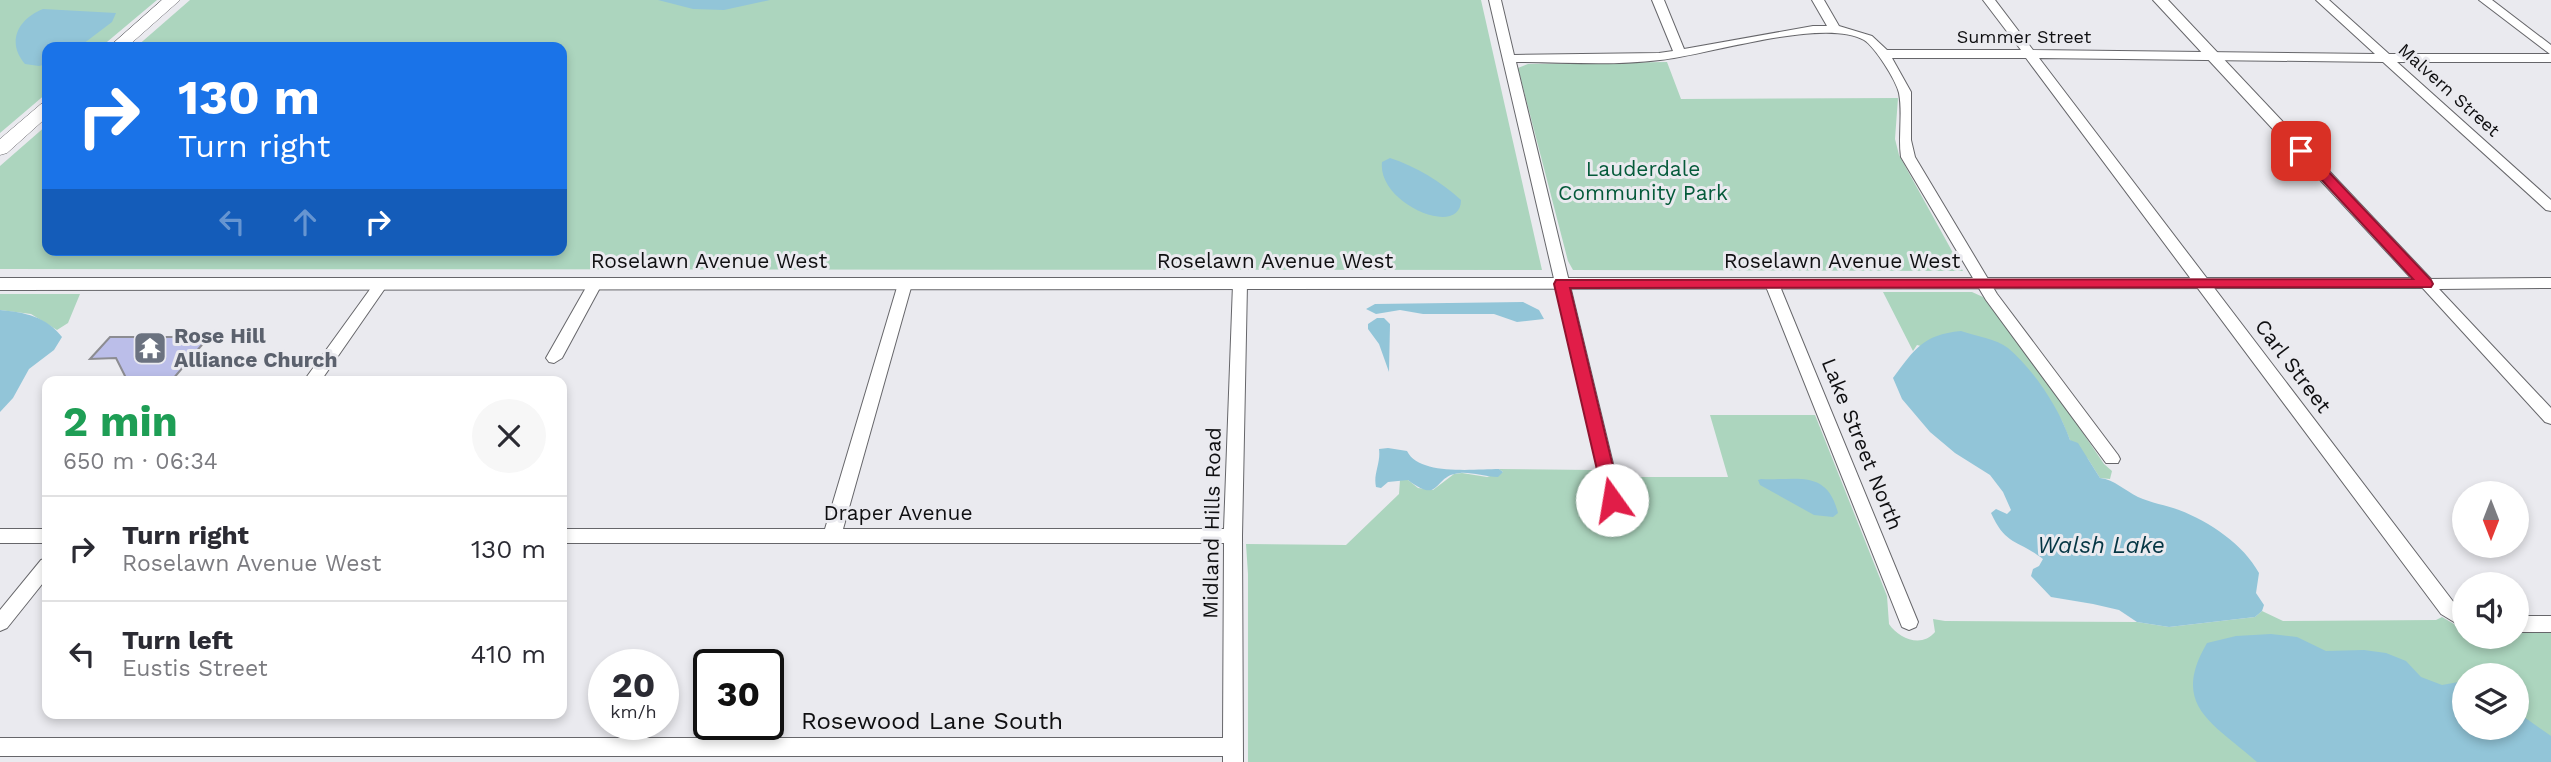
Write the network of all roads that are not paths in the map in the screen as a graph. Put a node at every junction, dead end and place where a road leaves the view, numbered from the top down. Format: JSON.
{"nodes":[{"id":1,"x":172,"y":0,"type":"edge"},
{"id":2,"x":1495,"y":0,"type":"edge"},
{"id":3,"x":1658,"y":0,"type":"edge"},
{"id":4,"x":1818,"y":0,"type":"edge"},
{"id":5,"x":1989,"y":0,"type":"edge"},
{"id":6,"x":2160,"y":0,"type":"edge"},
{"id":7,"x":2322,"y":0,"type":"edge"},
{"id":8,"x":2485,"y":0,"type":"edge"},
{"id":9,"x":1833,"y":28,"type":"junction"},
{"id":10,"x":123,"y":42,"type":"edge"},
{"id":11,"x":2551,"y":51,"type":"edge"},
{"id":12,"x":1680,"y":54,"type":"junction"},
{"id":13,"x":1884,"y":54,"type":"junction"},
{"id":14,"x":2031,"y":55,"type":"junction"},
{"id":15,"x":2212,"y":55,"type":"junction"},
{"id":16,"x":2387,"y":58,"type":"junction"},
{"id":17,"x":2551,"y":58,"type":"edge"},
{"id":18,"x":1508,"y":59,"type":"junction"},
{"id":19,"x":42,"y":112,"type":"edge"},
{"id":20,"x":0,"y":149,"type":"edge"},
{"id":21,"x":2551,"y":207,"type":"edge"},
{"id":22,"x":0,"y":284,"type":"edge"},
{"id":23,"x":381,"y":284,"type":"junction"},
{"id":24,"x":594,"y":284,"type":"junction"},
{"id":25,"x":905,"y":284,"type":"junction"},
{"id":26,"x":1240,"y":284,"type":"junction"},
{"id":27,"x":1562,"y":284,"type":"junction"},
{"id":28,"x":1772,"y":284,"type":"junction"},
{"id":29,"x":2205,"y":284,"type":"junction"},
{"id":30,"x":2426,"y":284,"type":"junction"},
{"id":31,"x":2551,"y":284,"type":"edge"},
{"id":32,"x":1987,"y":290,"type":"junction"},
{"id":33,"x":554,"y":358,"type":"dead end"},
{"id":34,"x":315,"y":376,"type":"edge"},
{"id":35,"x":2551,"y":418,"type":"edge"},
{"id":36,"x":2112,"y":459,"type":"dead end"},
{"id":37,"x":1612,"y":500,"type":"dead end"},
{"id":38,"x":42,"y":536,"type":"edge"},
{"id":39,"x":567,"y":536,"type":"edge"},
{"id":40,"x":832,"y":536,"type":"junction"},
{"id":41,"x":1233,"y":536,"type":"junction"},
{"id":42,"x":0,"y":537,"type":"edge"},
{"id":43,"x":42,"y":571,"type":"edge"},
{"id":44,"x":2452,"y":612,"type":"edge"},
{"id":45,"x":1909,"y":622,"type":"dead end"},
{"id":46,"x":0,"y":623,"type":"edge"},
{"id":47,"x":2529,"y":624,"type":"edge"},
{"id":48,"x":2551,"y":624,"type":"edge"},
{"id":49,"x":0,"y":747,"type":"edge"},
{"id":50,"x":27,"y":754,"type":"edge"},
{"id":51,"x":1233,"y":755,"type":"edge"}],
"edges":[{"from":1,"to":10,"type":"main road"},
{"from":2,"to":18,"type":"street"},
{"from":3,"to":12,"type":"street"},
{"from":4,"to":9,"type":"street"},
{"from":5,"to":14,"type":"street","name":"Carl Street"},
{"from":6,"to":15,"type":"street"},
{"from":7,"to":16,"type":"street","name":"Malvern Street"},
{"from":8,"to":11,"type":"street"},
{"from":9,"to":12,"type":"street"},
{"from":9,"to":13,"type":"street"},
{"from":12,"to":18,"type":"street"},
{"from":13,"to":14,"type":"street","name":"Summer Street"},
{"from":13,"to":32,"type":"street"},
{"from":14,"to":15,"type":"street","name":"Summer Street"},
{"from":14,"to":29,"type":"street","name":"Carl Street"},
{"from":15,"to":16,"type":"street","name":"Summer Street"},
{"from":15,"to":30,"type":"street"},
{"from":16,"to":17,"type":"street","name":"Summer Street"},
{"from":16,"to":21,"type":"street","name":"Malvern Street"},
{"from":18,"to":27,"type":"street"},
{"from":19,"to":20,"type":"main road"},
{"from":22,"to":23,"type":"street","name":"Roselawn Avenue West"},
{"from":23,"to":24,"type":"street","name":"Roselawn Avenue West"},
{"from":23,"to":34,"type":"street"},
{"from":24,"to":25,"type":"street","name":"Roselawn Avenue West"},
{"from":24,"to":33,"type":"street"},
{"from":25,"to":26,"type":"street","name":"Roselawn Avenue West"},
{"from":25,"to":40,"type":"street"},
{"from":26,"to":27,"type":"street","name":"Roselawn Avenue West"},
{"from":26,"to":41,"type":"street","name":"Midland Hills Road"},
{"from":27,"to":28,"type":"street","name":"Roselawn Avenue West"},
{"from":27,"to":37,"type":"street"},
{"from":28,"to":32,"type":"street","name":"Roselawn Avenue West"},
{"from":28,"to":45,"type":"street","name":"Lake Street North"},
{"from":29,"to":30,"type":"street","name":"Roselawn Avenue West"},
{"from":29,"to":32,"type":"street","name":"Roselawn Avenue West"},
{"from":29,"to":44,"type":"street","name":"Carl Street"},
{"from":30,"to":31,"type":"street","name":"Roselawn Avenue West"},
{"from":30,"to":35,"type":"street"},
{"from":32,"to":36,"type":"street"},
{"from":38,"to":42,"type":"street"},
{"from":39,"to":40,"type":"street","name":"Draper Avenue"},
{"from":40,"to":41,"type":"street","name":"Draper Avenue"},
{"from":41,"to":51,"type":"street","name":"Midland Hills Road"},
{"from":43,"to":46,"type":"street"},
{"from":47,"to":48,"type":"street"},
{"from":49,"to":50,"type":"street","name":"Rosewood Lane South"},
{"from":50,"to":51,"type":"street","name":"Rosewood Lane South"}]}
